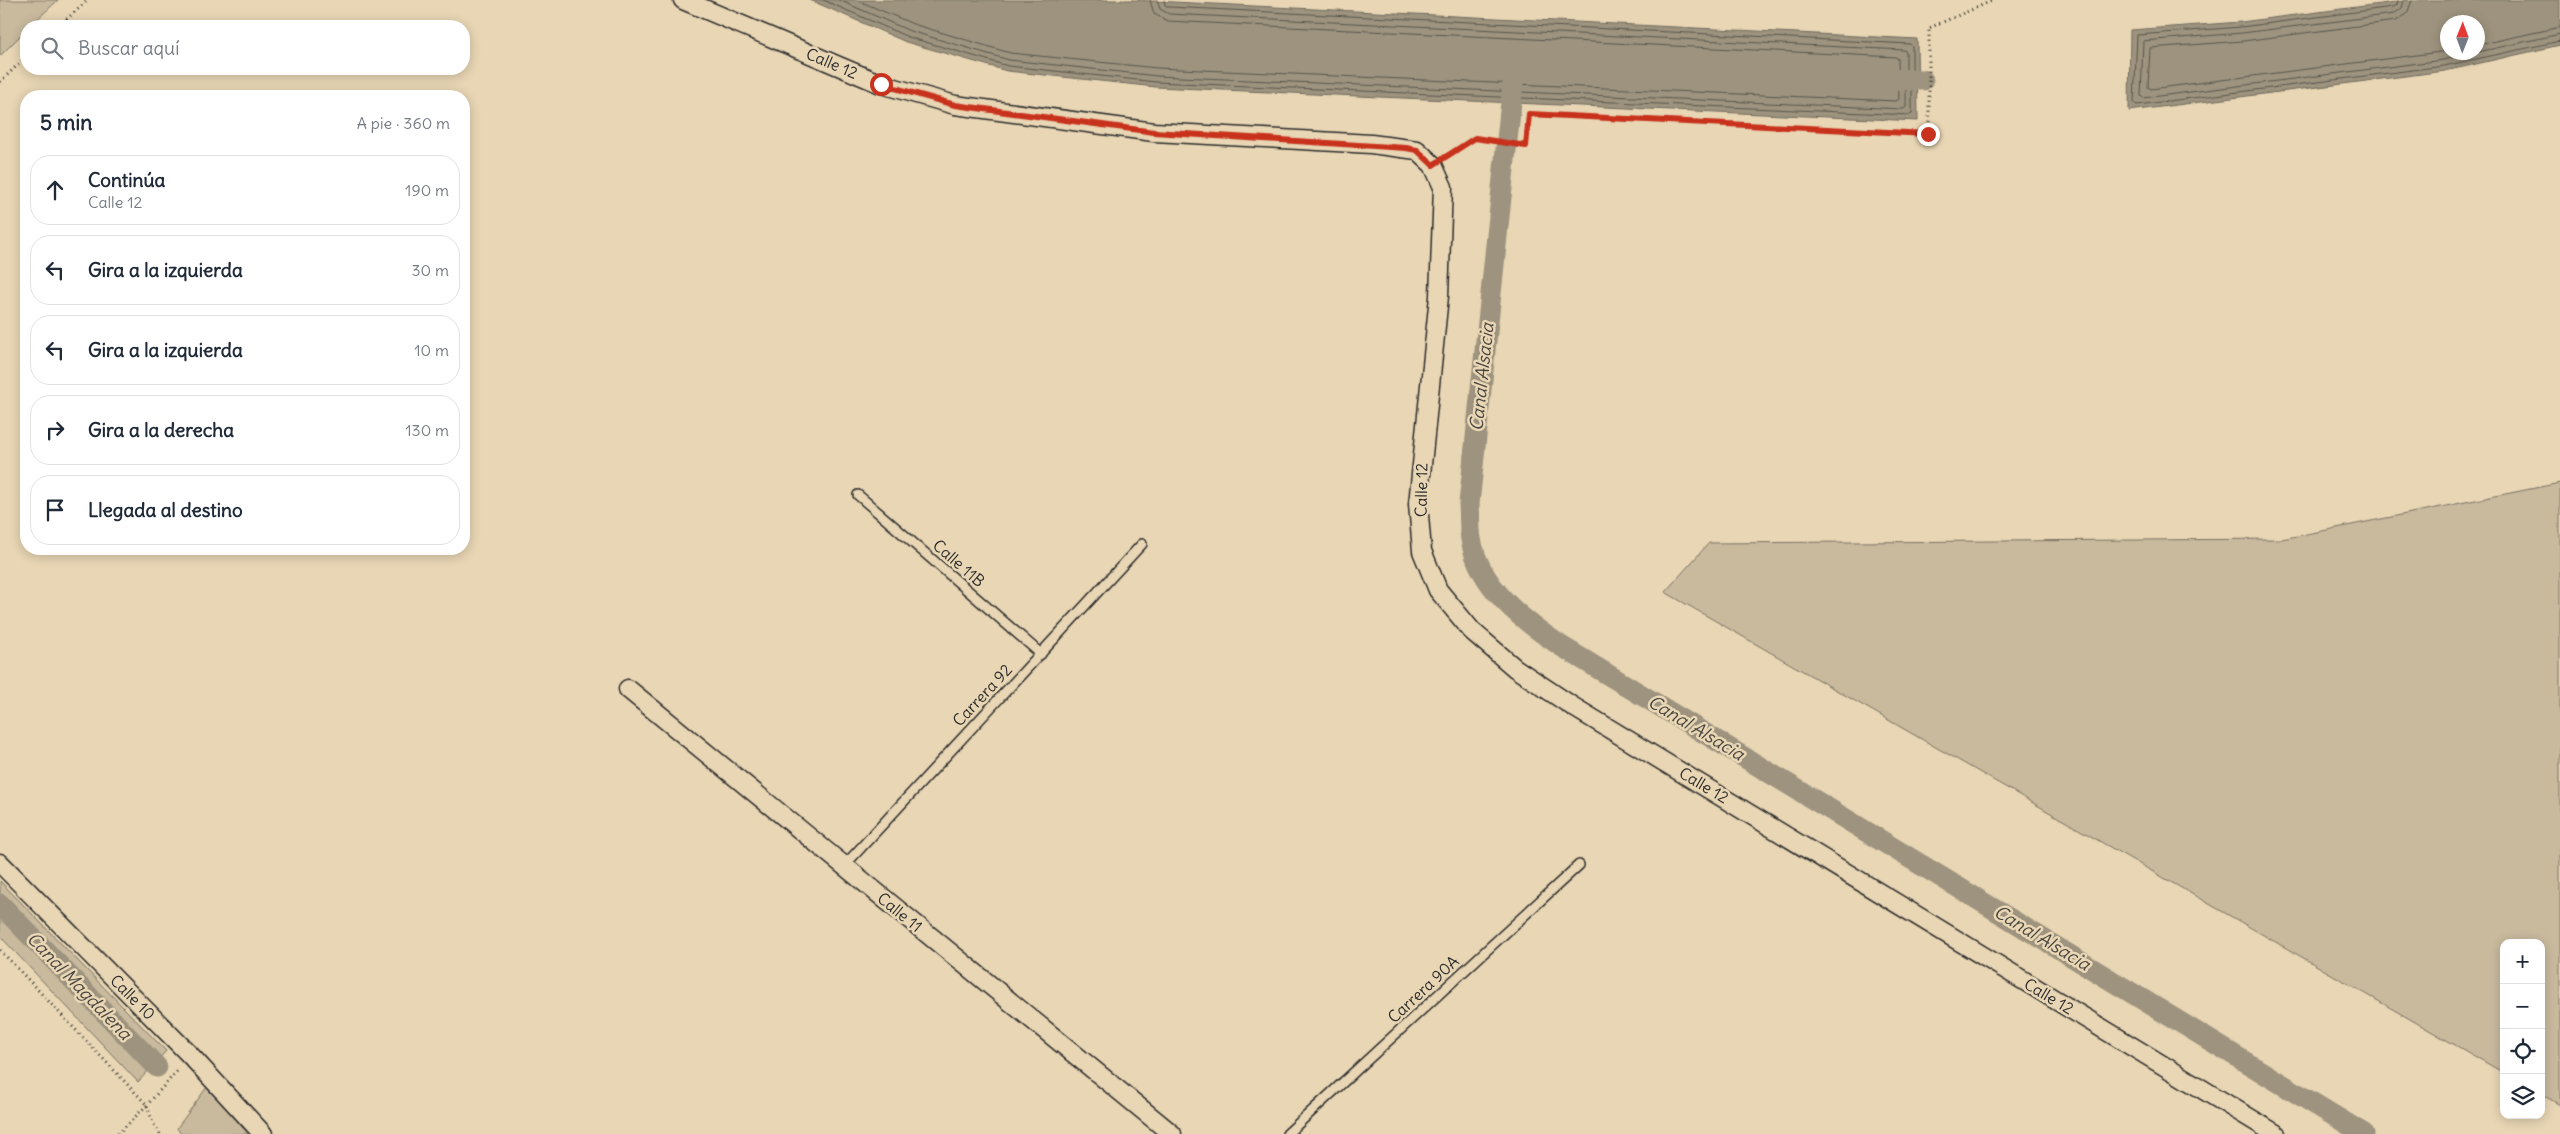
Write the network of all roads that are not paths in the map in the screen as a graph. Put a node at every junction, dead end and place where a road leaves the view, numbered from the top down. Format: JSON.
{"nodes":[{"id":1,"x":683,"y":0,"type":"edge"},
{"id":2,"x":858,"y":495,"type":"dead end"},
{"id":3,"x":1142,"y":544,"type":"dead end"},
{"id":4,"x":1041,"y":654,"type":"junction"},
{"id":5,"x":628,"y":690,"type":"dead end"},
{"id":6,"x":0,"y":862,"type":"edge"},
{"id":7,"x":1579,"y":865,"type":"dead end"},
{"id":8,"x":844,"y":866,"type":"junction"},
{"id":9,"x":263,"y":1134,"type":"edge"},
{"id":10,"x":1172,"y":1134,"type":"edge"},
{"id":11,"x":1287,"y":1134,"type":"edge"},
{"id":12,"x":2276,"y":1134,"type":"edge"}],
"edges":[{"from":1,"to":12,"type":"street","name":"Calle 12"},
{"from":2,"to":4,"type":"lane","name":"Calle 11B"},
{"from":3,"to":4,"type":"lane","name":"Carrera 92"},
{"from":4,"to":8,"type":"lane","name":"Carrera 92"},
{"from":5,"to":8,"type":"street","name":"Calle 11"},
{"from":6,"to":9,"type":"street","name":"Calle 10"},
{"from":7,"to":11,"type":"lane","name":"Carrera 90A"},
{"from":8,"to":10,"type":"street","name":"Calle 11"}]}
